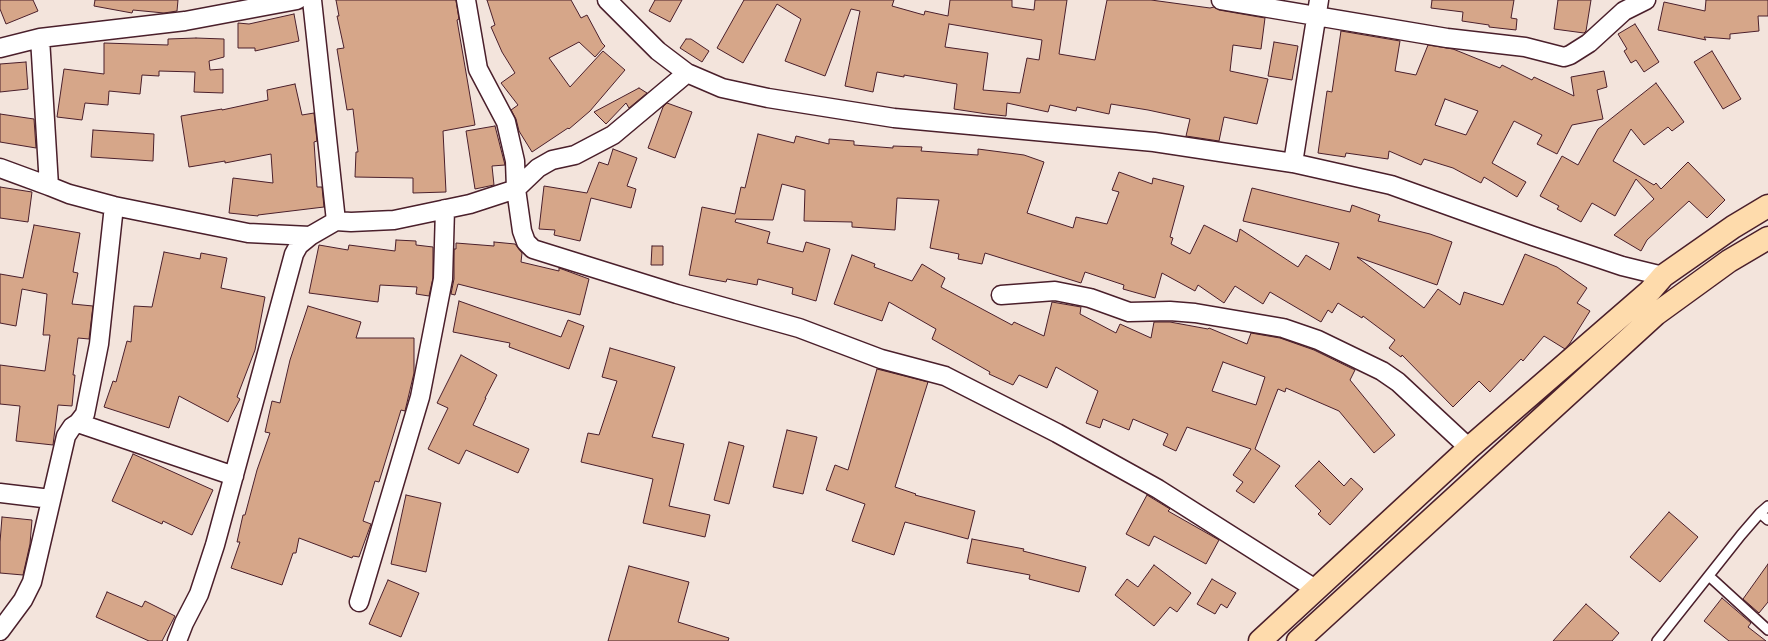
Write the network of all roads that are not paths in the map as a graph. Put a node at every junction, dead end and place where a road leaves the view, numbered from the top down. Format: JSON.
{"nodes":[{"id":1,"x":297,"y":0,"type":"edge"},
{"id":2,"x":312,"y":0,"type":"edge"},
{"id":3,"x":466,"y":0,"type":"edge"},
{"id":4,"x":607,"y":0,"type":"edge"},
{"id":5,"x":1221,"y":0,"type":"edge"},
{"id":6,"x":1646,"y":0,"type":"edge"},
{"id":7,"x":1318,"y":8,"type":"edge"},
{"id":8,"x":40,"y":38,"type":"junction"},
{"id":9,"x":0,"y":48,"type":"edge"},
{"id":10,"x":687,"y":73,"type":"junction"},
{"id":11,"x":1293,"y":164,"type":"junction"},
{"id":12,"x":0,"y":168,"type":"edge"},
{"id":13,"x":49,"y":186,"type":"junction"},
{"id":14,"x":516,"y":189,"type":"junction"},
{"id":15,"x":114,"y":206,"type":"junction"},
{"id":16,"x":1768,"y":206,"type":"edge"},
{"id":17,"x":444,"y":209,"type":"junction"},
{"id":18,"x":336,"y":221,"type":"junction"},
{"id":19,"x":310,"y":236,"type":"junction"},
{"id":20,"x":1768,"y":238,"type":"edge"},
{"id":21,"x":1663,"y":276,"type":"junction"},
{"id":22,"x":1000,"y":295,"type":"dead end"},
{"id":23,"x":78,"y":423,"type":"junction"},
{"id":24,"x":1469,"y":448,"type":"junction"},
{"id":25,"x":234,"y":476,"type":"junction"},
{"id":26,"x":0,"y":493,"type":"edge"},
{"id":27,"x":51,"y":499,"type":"junction"},
{"id":28,"x":1768,"y":506,"type":"edge"},
{"id":29,"x":1760,"y":513,"type":"junction"},
{"id":30,"x":1768,"y":520,"type":"edge"},
{"id":31,"x":1709,"y":576,"type":"junction"},
{"id":32,"x":1318,"y":590,"type":"junction"},
{"id":33,"x":360,"y":602,"type":"dead end"},
{"id":34,"x":1768,"y":630,"type":"edge"},
{"id":35,"x":0,"y":631,"type":"edge"},
{"id":36,"x":177,"y":641,"type":"edge"},
{"id":37,"x":1260,"y":641,"type":"edge"},
{"id":38,"x":1298,"y":641,"type":"edge"},
{"id":39,"x":1657,"y":641,"type":"edge"}],
"edges":[{"from":1,"to":8,"type":"street"},
{"from":2,"to":18,"type":"street"},
{"from":3,"to":14,"type":"street"},
{"from":4,"to":10,"type":"street"},
{"from":5,"to":7,"type":"street"},
{"from":6,"to":7,"type":"street"},
{"from":7,"to":11,"type":"street"},
{"from":8,"to":9,"type":"street"},
{"from":8,"to":13,"type":"street"},
{"from":10,"to":11,"type":"street"},
{"from":10,"to":14,"type":"street"},
{"from":11,"to":21,"type":"street"},
{"from":12,"to":13,"type":"street"},
{"from":13,"to":15,"type":"street"},
{"from":14,"to":17,"type":"street"},
{"from":14,"to":32,"type":"street"},
{"from":15,"to":19,"type":"street"},
{"from":15,"to":23,"type":"street"},
{"from":16,"to":21,"type":"main road"},
{"from":17,"to":18,"type":"street"},
{"from":17,"to":33,"type":"street"},
{"from":18,"to":19,"type":"street"},
{"from":19,"to":25,"type":"street"},
{"from":20,"to":38,"type":"main road"},
{"from":21,"to":24,"type":"main road"},
{"from":22,"to":24,"type":"street"},
{"from":23,"to":25,"type":"street"},
{"from":23,"to":27,"type":"street"},
{"from":24,"to":32,"type":"main road"},
{"from":25,"to":36,"type":"street"},
{"from":26,"to":27,"type":"street"},
{"from":27,"to":35,"type":"street"},
{"from":28,"to":29,"type":"lane"},
{"from":29,"to":30,"type":"lane"},
{"from":29,"to":31,"type":"lane"},
{"from":31,"to":34,"type":"lane"},
{"from":31,"to":39,"type":"lane"},
{"from":32,"to":37,"type":"main road"}]}
